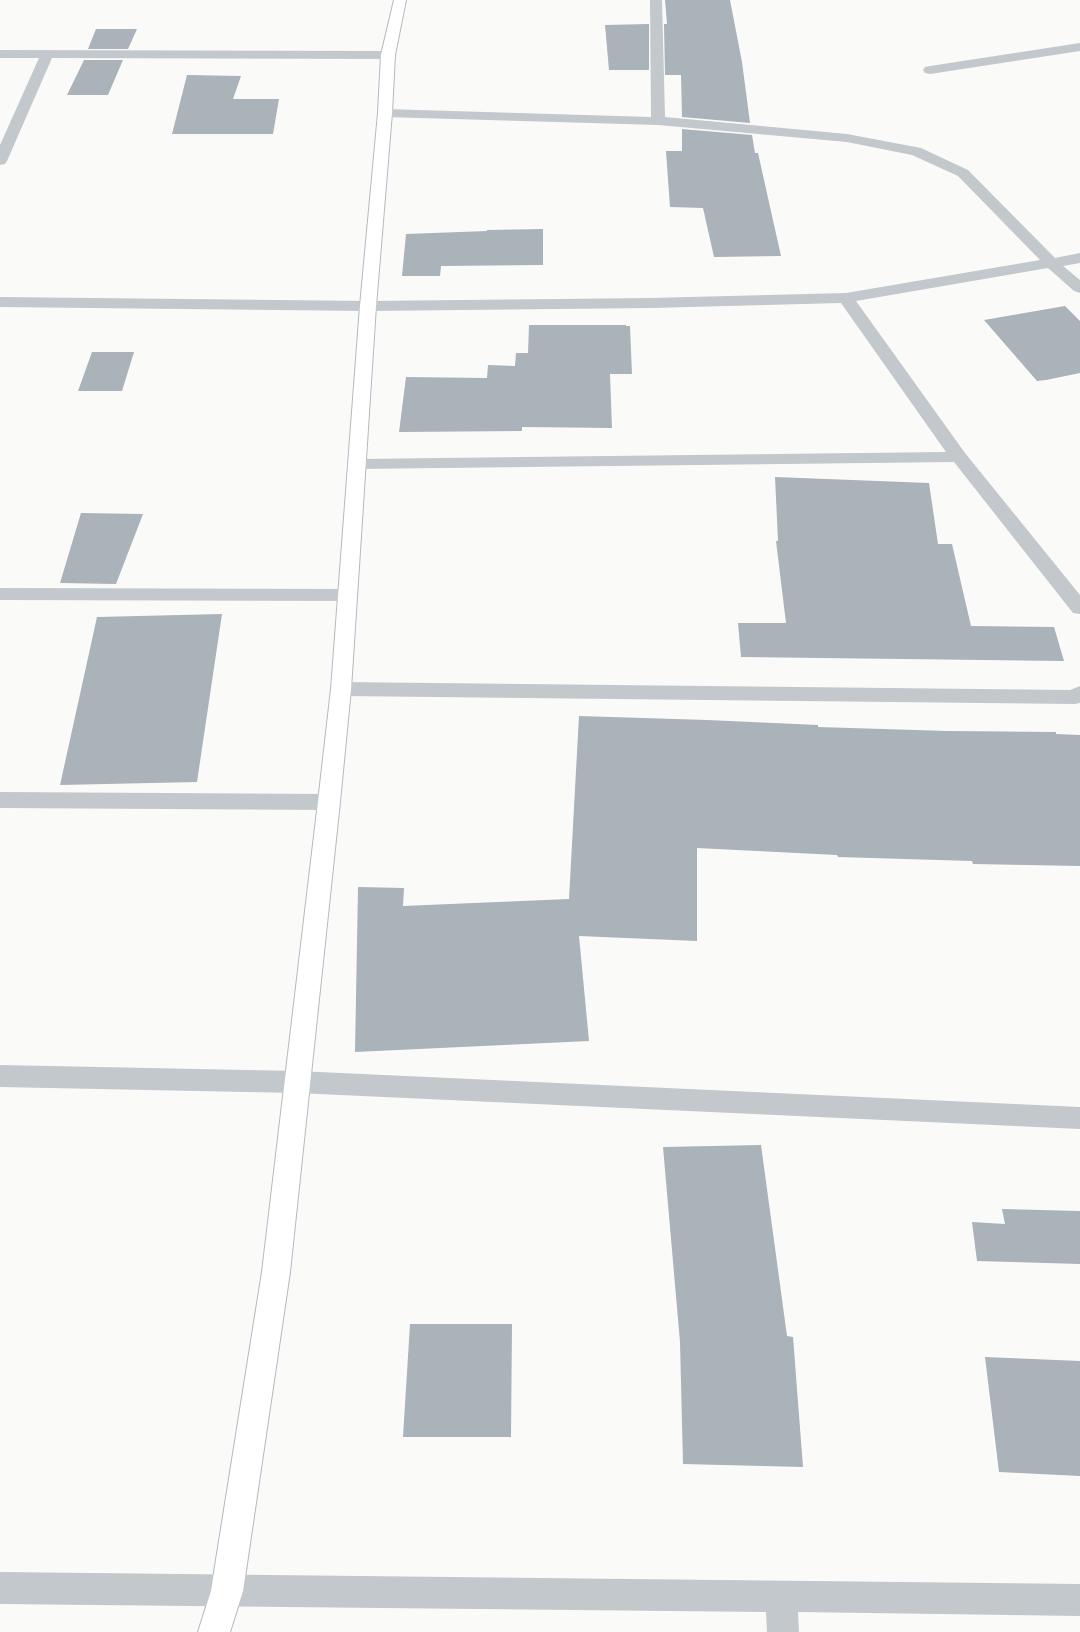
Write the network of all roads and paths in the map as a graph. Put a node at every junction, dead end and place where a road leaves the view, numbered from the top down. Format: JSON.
{"nodes":[{"id":1,"x":400,"y":0,"type":"edge"},
{"id":2,"x":656,"y":0,"type":"edge"},
{"id":3,"x":1080,"y":47,"type":"edge"},
{"id":4,"x":0,"y":54,"type":"edge"},
{"id":5,"x":47,"y":54,"type":"junction"},
{"id":6,"x":388,"y":54,"type":"junction"},
{"id":7,"x":930,"y":70,"type":"dead end"},
{"id":8,"x":385,"y":113,"type":"junction"},
{"id":9,"x":658,"y":121,"type":"junction"},
{"id":10,"x":1,"y":158,"type":"edge"},
{"id":11,"x":1080,"y":258,"type":"edge"},
{"id":12,"x":1051,"y":263,"type":"junction"},
{"id":13,"x":1080,"y":288,"type":"edge"},
{"id":14,"x":846,"y":298,"type":"junction"},
{"id":15,"x":0,"y":302,"type":"edge"},
{"id":16,"x":368,"y":306,"type":"junction"},
{"id":17,"x":959,"y":457,"type":"junction"},
{"id":18,"x":356,"y":464,"type":"junction"},
{"id":19,"x":0,"y":594,"type":"edge"},
{"id":20,"x":348,"y":595,"type":"junction"},
{"id":21,"x":1080,"y":608,"type":"edge"},
{"id":22,"x":341,"y":689,"type":"junction"},
{"id":23,"x":1080,"y":693,"type":"edge"},
{"id":24,"x":0,"y":800,"type":"edge"},
{"id":25,"x":329,"y":802,"type":"junction"},
{"id":26,"x":0,"y":1076,"type":"edge"},
{"id":27,"x":297,"y":1082,"type":"junction"},
{"id":28,"x":1080,"y":1118,"type":"edge"},
{"id":29,"x":0,"y":1588,"type":"edge"},
{"id":30,"x":227,"y":1590,"type":"junction"},
{"id":31,"x":781,"y":1596,"type":"junction"},
{"id":32,"x":1080,"y":1600,"type":"edge"},
{"id":33,"x":214,"y":1632,"type":"edge"},
{"id":34,"x":782,"y":1632,"type":"edge"}],
"edges":[{"from":1,"to":6,"type":"street"},
{"from":2,"to":9,"type":"street"},
{"from":3,"to":7,"type":"street"},
{"from":4,"to":5,"type":"street"},
{"from":5,"to":6,"type":"street"},
{"from":5,"to":10,"type":"street"},
{"from":6,"to":8,"type":"street"},
{"from":8,"to":9,"type":"street"},
{"from":8,"to":16,"type":"street"},
{"from":9,"to":12,"type":"street"},
{"from":11,"to":12,"type":"street"},
{"from":12,"to":13,"type":"street"},
{"from":12,"to":14,"type":"street"},
{"from":14,"to":16,"type":"street"},
{"from":14,"to":17,"type":"street"},
{"from":15,"to":16,"type":"street"},
{"from":16,"to":18,"type":"street"},
{"from":17,"to":18,"type":"street"},
{"from":17,"to":21,"type":"street"},
{"from":18,"to":20,"type":"street"},
{"from":19,"to":20,"type":"street"},
{"from":20,"to":22,"type":"street"},
{"from":22,"to":23,"type":"street"},
{"from":22,"to":25,"type":"street"},
{"from":24,"to":25,"type":"street"},
{"from":25,"to":27,"type":"street"},
{"from":26,"to":27,"type":"street"},
{"from":27,"to":28,"type":"street"},
{"from":27,"to":30,"type":"street"},
{"from":29,"to":30,"type":"street"},
{"from":30,"to":31,"type":"street"},
{"from":30,"to":33,"type":"street"},
{"from":31,"to":32,"type":"street"},
{"from":31,"to":34,"type":"street"}]}
